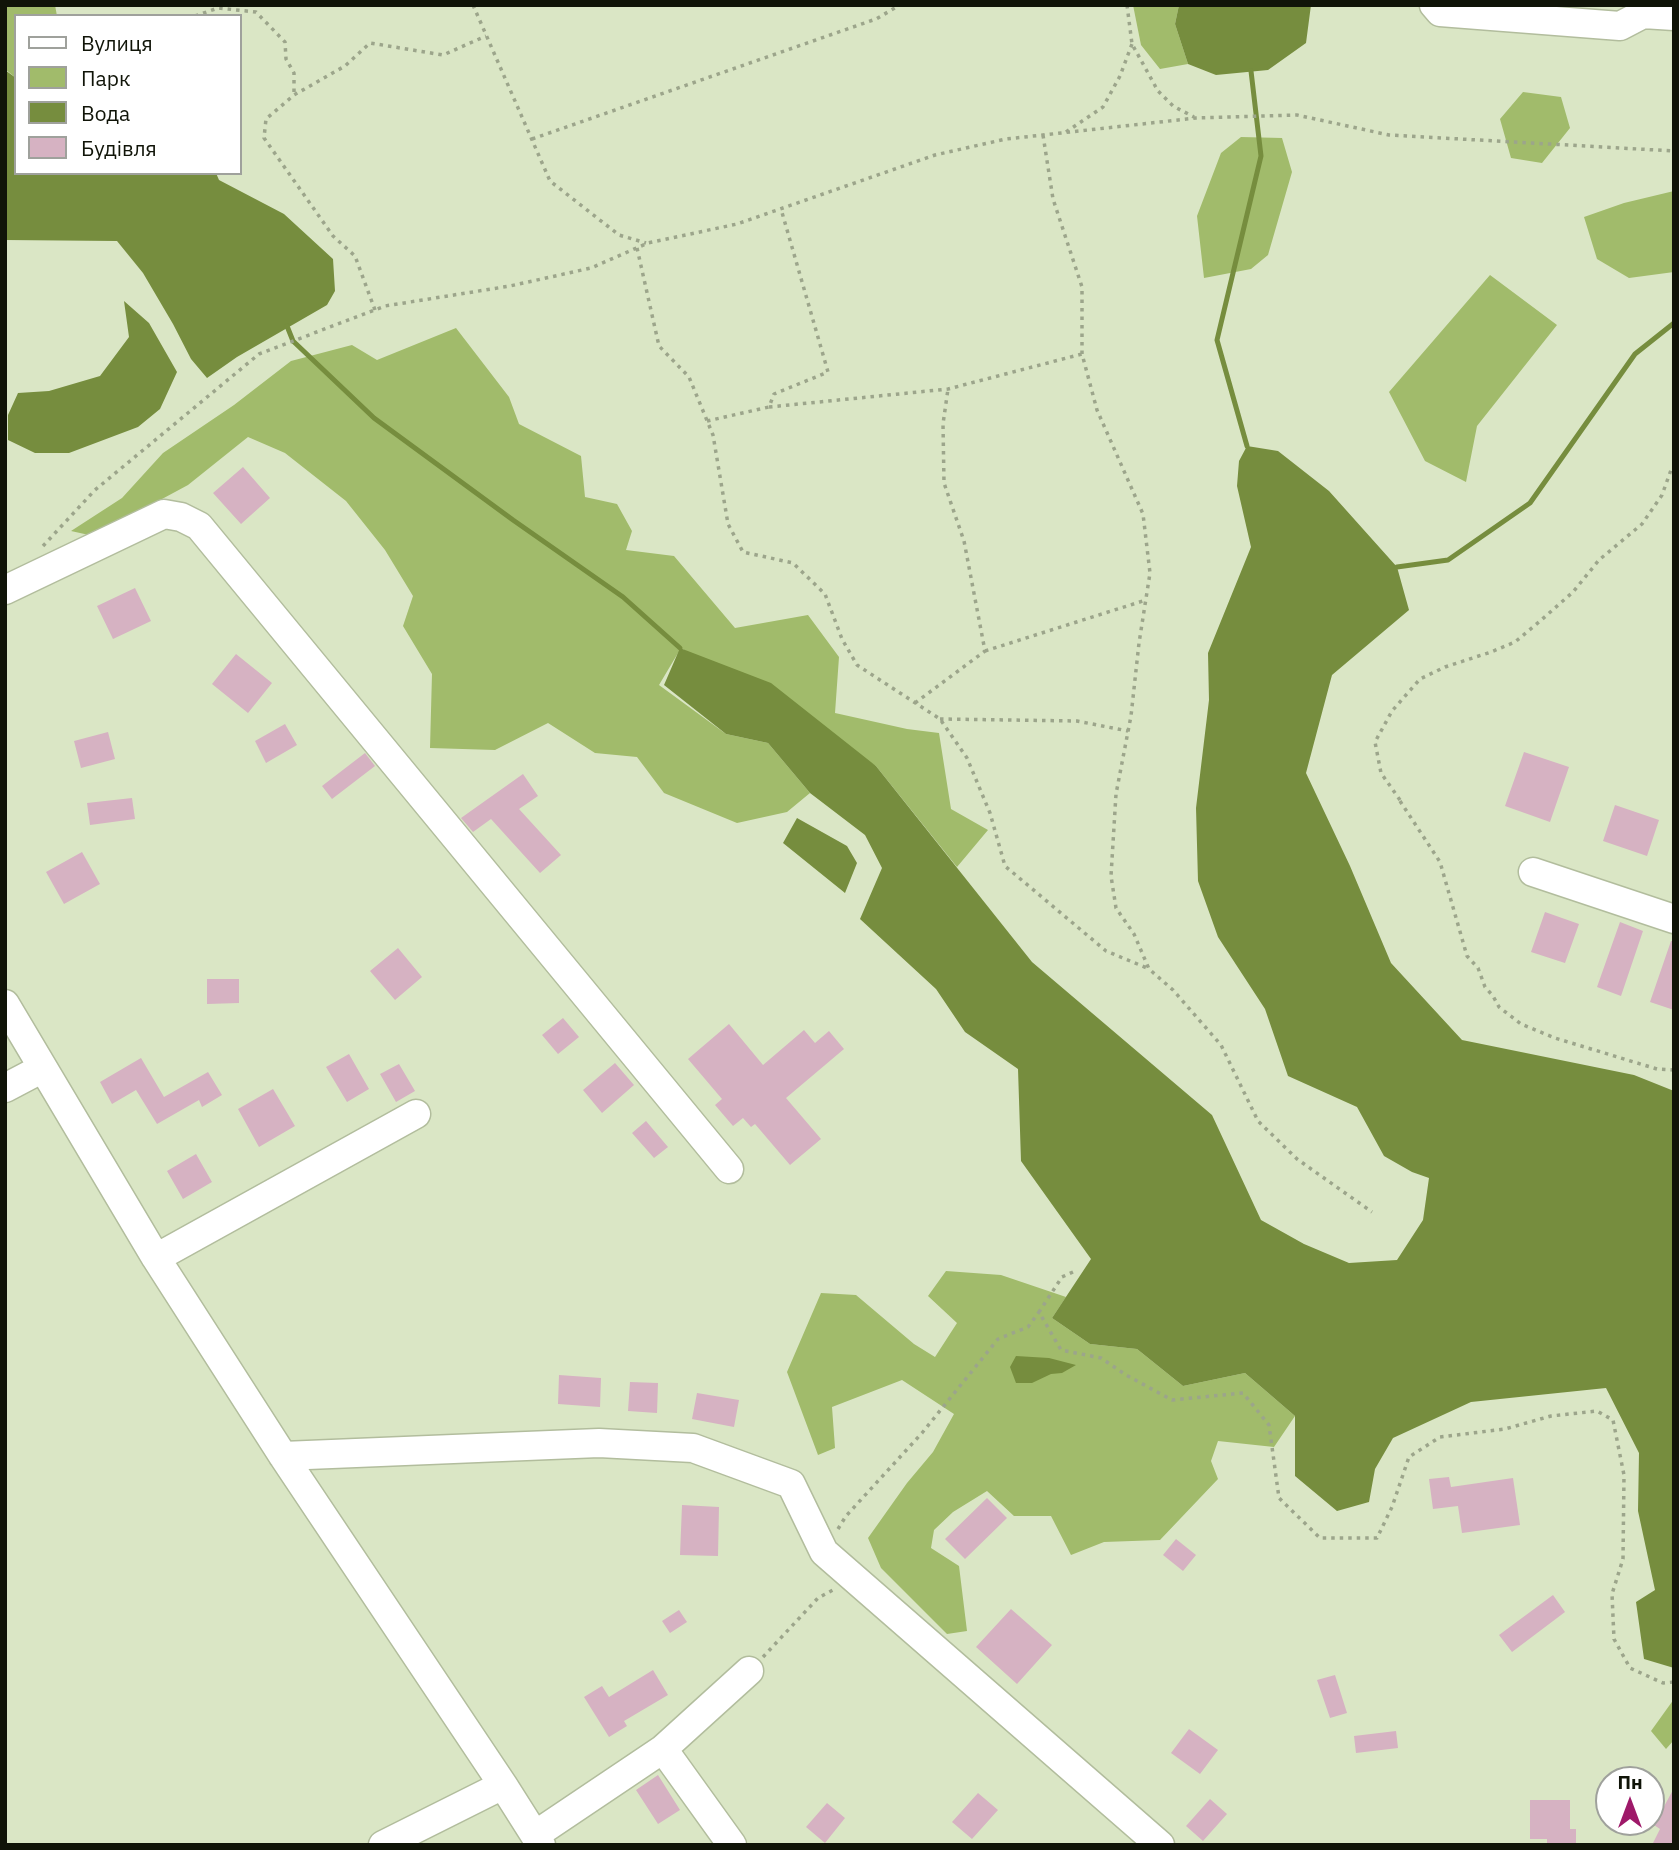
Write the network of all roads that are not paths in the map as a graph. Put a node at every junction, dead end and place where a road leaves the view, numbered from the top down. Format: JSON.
{"nodes":[{"id":1,"x":1434,"y":5,"type":"edge"},
{"id":2,"x":1644,"y":10,"type":"edge"},
{"id":3,"x":1674,"y":16,"type":"edge"},
{"id":4,"x":5,"y":590,"type":"edge"},
{"id":5,"x":1533,"y":872,"type":"dead end"},
{"id":6,"x":1674,"y":919,"type":"edge"},
{"id":7,"x":5,"y":1004,"type":"edge"},
{"id":8,"x":43,"y":1068,"type":"junction"},
{"id":9,"x":5,"y":1088,"type":"edge"},
{"id":10,"x":416,"y":1114,"type":"dead end"},
{"id":11,"x":729,"y":1169,"type":"dead end"},
{"id":12,"x":156,"y":1258,"type":"junction"},
{"id":13,"x":283,"y":1456,"type":"junction"},
{"id":14,"x":749,"y":1671,"type":"road end"},
{"id":15,"x":663,"y":1749,"type":"junction"},
{"id":16,"x":503,"y":1785,"type":"junction"},
{"id":17,"x":538,"y":1840,"type":"edge"},
{"id":18,"x":383,"y":1845,"type":"edge"},
{"id":19,"x":732,"y":1845,"type":"edge"},
{"id":20,"x":1160,"y":1845,"type":"edge"}],
"edges":[{"from":1,"to":2,"type":"street"},
{"from":2,"to":3,"type":"street"},
{"from":4,"to":11,"type":"street"},
{"from":5,"to":6,"type":"street"},
{"from":7,"to":8,"type":"street"},
{"from":8,"to":9,"type":"street"},
{"from":8,"to":12,"type":"street"},
{"from":10,"to":12,"type":"street"},
{"from":12,"to":13,"type":"street"},
{"from":13,"to":16,"type":"street"},
{"from":13,"to":20,"type":"street"},
{"from":14,"to":15,"type":"street"},
{"from":15,"to":17,"type":"street"},
{"from":15,"to":19,"type":"street"},
{"from":16,"to":17,"type":"street"},
{"from":16,"to":18,"type":"street"}]}
